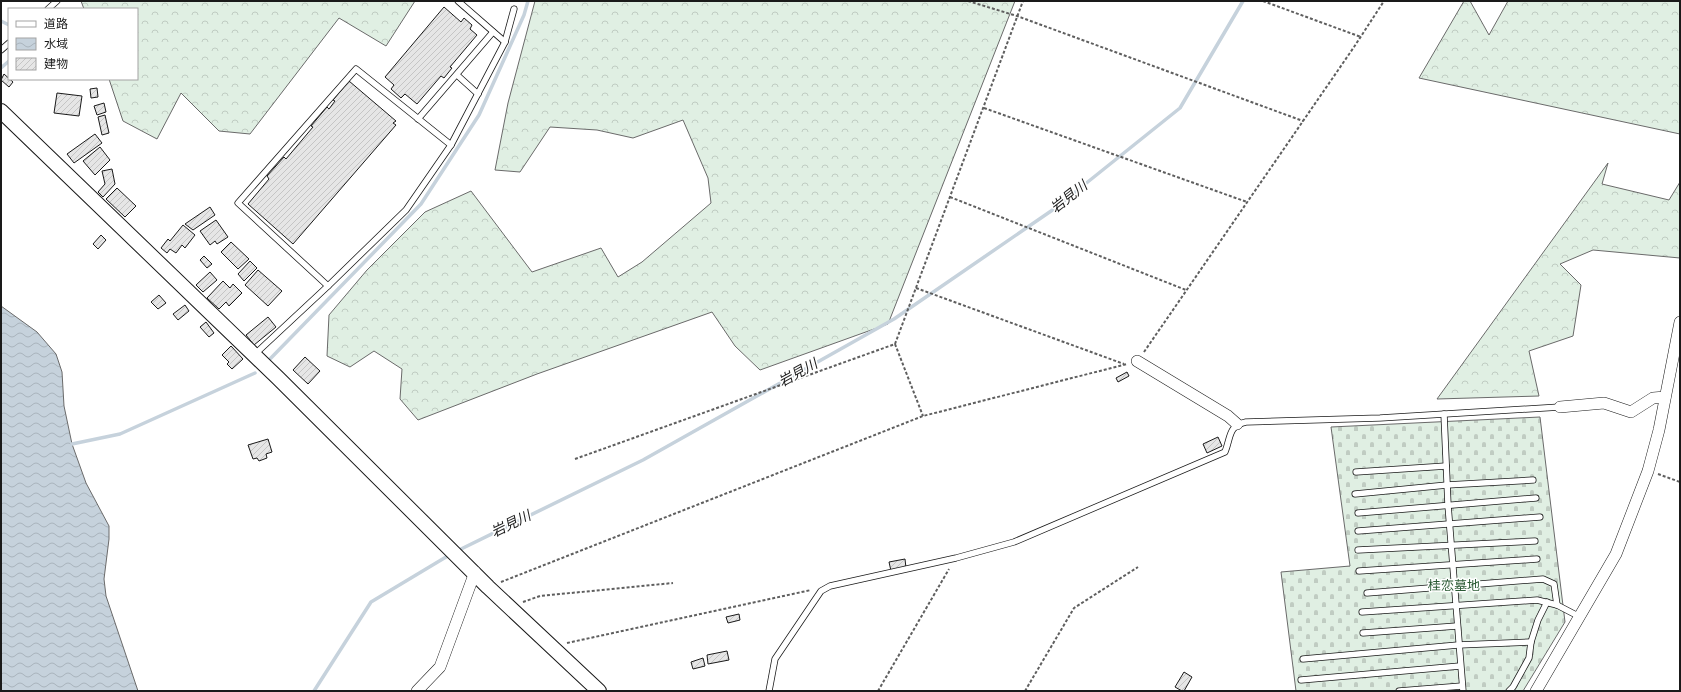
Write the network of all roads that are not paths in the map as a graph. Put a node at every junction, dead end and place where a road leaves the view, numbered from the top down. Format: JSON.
{"nodes":[{"id":1,"x":57,"y":1,"type":"edge"},
{"id":2,"x":458,"y":1,"type":"edge"},
{"id":3,"x":49,"y":8,"type":"edge"},
{"id":4,"x":514,"y":9,"type":"dead end"},
{"id":5,"x":494,"y":32,"type":"junction"},
{"id":6,"x":505,"y":42,"type":"junction"},
{"id":7,"x":457,"y":74,"type":"junction"},
{"id":8,"x":478,"y":94,"type":"junction"},
{"id":9,"x":1,"y":111,"type":"edge"},
{"id":10,"x":418,"y":119,"type":"junction"},
{"id":11,"x":451,"y":145,"type":"junction"},
{"id":12,"x":328,"y":286,"type":"junction"},
{"id":13,"x":1680,"y":322,"type":"edge"},
{"id":14,"x":254,"y":355,"type":"junction"},
{"id":15,"x":1137,"y":361,"type":"road end"},
{"id":16,"x":1665,"y":397,"type":"junction"},
{"id":17,"x":1560,"y":406,"type":"joint"},
{"id":18,"x":1444,"y":414,"type":"junction"},
{"id":19,"x":1237,"y":424,"type":"junction"},
{"id":20,"x":1446,"y":466,"type":"junction"},
{"id":21,"x":1356,"y":472,"type":"dead end"},
{"id":22,"x":1533,"y":480,"type":"dead end"},
{"id":23,"x":1447,"y":485,"type":"junction"},
{"id":24,"x":1356,"y":494,"type":"dead end"},
{"id":25,"x":1536,"y":498,"type":"dead end"},
{"id":26,"x":1448,"y":505,"type":"junction"},
{"id":27,"x":1358,"y":513,"type":"dead end"},
{"id":28,"x":1540,"y":517,"type":"dead end"},
{"id":29,"x":1450,"y":524,"type":"junction"},
{"id":30,"x":1358,"y":531,"type":"dead end"},
{"id":31,"x":1535,"y":541,"type":"dead end"},
{"id":32,"x":1451,"y":544,"type":"junction"},
{"id":33,"x":1358,"y":550,"type":"dead end"},
{"id":34,"x":1537,"y":559,"type":"dead end"},
{"id":35,"x":1453,"y":566,"type":"junction"},
{"id":36,"x":1359,"y":571,"type":"dead end"},
{"id":37,"x":475,"y":572,"type":"junction"},
{"id":38,"x":1454,"y":586,"type":"junction"},
{"id":39,"x":1367,"y":594,"type":"dead end"},
{"id":40,"x":1547,"y":602,"type":"junction"},
{"id":41,"x":1456,"y":605,"type":"junction"},
{"id":42,"x":1557,"y":605,"type":"junction"},
{"id":43,"x":1362,"y":612,"type":"dead end"},
{"id":44,"x":1580,"y":617,"type":"junction"},
{"id":45,"x":1457,"y":626,"type":"junction"},
{"id":46,"x":1363,"y":632,"type":"dead end"},
{"id":47,"x":1531,"y":642,"type":"junction"},
{"id":48,"x":1458,"y":645,"type":"junction"},
{"id":49,"x":1303,"y":659,"type":"dead end"},
{"id":50,"x":1460,"y":666,"type":"junction"},
{"id":51,"x":1301,"y":680,"type":"dead end"},
{"id":52,"x":1463,"y":688,"type":"edge"},
{"id":53,"x":417,"y":691,"type":"edge"},
{"id":54,"x":599,"y":691,"type":"edge"},
{"id":55,"x":769,"y":691,"type":"edge"},
{"id":56,"x":1399,"y":691,"type":"edge"},
{"id":57,"x":1509,"y":691,"type":"edge"},
{"id":58,"x":1536,"y":691,"type":"edge"}],
"edges":[{"from":1,"to":3,"type":"lane"},
{"from":2,"to":5,"type":"lane"},
{"from":4,"to":6,"type":"lane"},
{"from":5,"to":6,"type":"lane"},
{"from":5,"to":7,"type":"lane"},
{"from":6,"to":8,"type":"lane"},
{"from":7,"to":8,"type":"lane"},
{"from":7,"to":10,"type":"lane"},
{"from":8,"to":11,"type":"lane"},
{"from":9,"to":14,"type":"street"},
{"from":10,"to":11,"type":"lane"},
{"from":10,"to":12,"type":"lane"},
{"from":11,"to":12,"type":"lane"},
{"from":12,"to":14,"type":"lane"},
{"from":13,"to":16,"type":"street"},
{"from":14,"to":37,"type":"street"},
{"from":15,"to":19,"type":"street"},
{"from":16,"to":17,"type":"street"},
{"from":16,"to":44,"type":"street"},
{"from":17,"to":18,"type":"lane"},
{"from":18,"to":19,"type":"lane"},
{"from":18,"to":20,"type":"lane"},
{"from":19,"to":55,"type":"lane"},
{"from":20,"to":21,"type":"lane"},
{"from":20,"to":23,"type":"lane"},
{"from":22,"to":23,"type":"lane"},
{"from":23,"to":24,"type":"lane"},
{"from":23,"to":26,"type":"lane"},
{"from":25,"to":26,"type":"lane"},
{"from":26,"to":27,"type":"lane"},
{"from":26,"to":29,"type":"lane"},
{"from":28,"to":29,"type":"lane"},
{"from":29,"to":30,"type":"lane"},
{"from":29,"to":32,"type":"lane"},
{"from":31,"to":32,"type":"lane"},
{"from":32,"to":33,"type":"lane"},
{"from":32,"to":35,"type":"lane"},
{"from":34,"to":35,"type":"lane"},
{"from":35,"to":36,"type":"lane"},
{"from":35,"to":38,"type":"lane"},
{"from":37,"to":53,"type":"street"},
{"from":37,"to":54,"type":"street"},
{"from":38,"to":39,"type":"lane"},
{"from":38,"to":41,"type":"lane"},
{"from":38,"to":42,"type":"lane"},
{"from":40,"to":41,"type":"lane"},
{"from":40,"to":42,"type":"lane"},
{"from":40,"to":47,"type":"lane"},
{"from":41,"to":43,"type":"lane"},
{"from":41,"to":45,"type":"lane"},
{"from":42,"to":44,"type":"lane"},
{"from":44,"to":58,"type":"street"},
{"from":45,"to":46,"type":"lane"},
{"from":45,"to":48,"type":"lane"},
{"from":47,"to":48,"type":"lane"},
{"from":47,"to":57,"type":"lane"},
{"from":48,"to":49,"type":"lane"},
{"from":48,"to":50,"type":"lane"},
{"from":50,"to":51,"type":"lane"},
{"from":50,"to":52,"type":"lane"},
{"from":52,"to":56,"type":"lane"}]}
